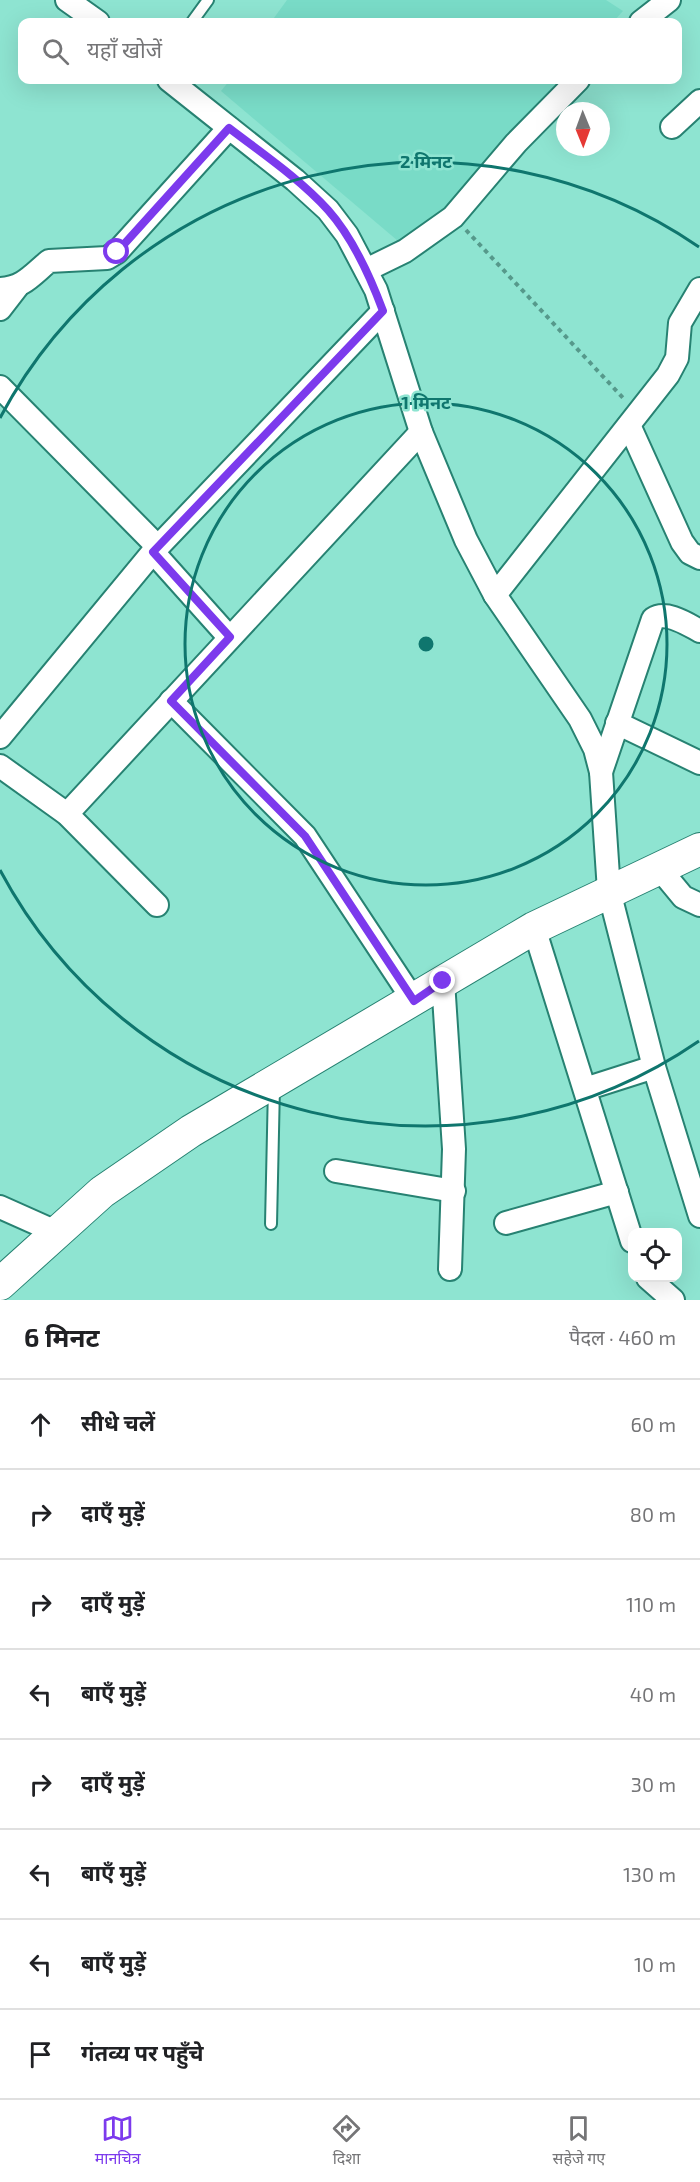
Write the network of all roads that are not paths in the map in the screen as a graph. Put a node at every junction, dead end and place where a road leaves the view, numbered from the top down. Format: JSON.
{"nodes":[{"id":1,"x":68,"y":0,"type":"edge"},
{"id":2,"x":208,"y":0,"type":"edge"},
{"id":3,"x":669,"y":0,"type":"edge"},
{"id":4,"x":93,"y":18,"type":"edge"},
{"id":5,"x":195,"y":18,"type":"edge"},
{"id":6,"x":646,"y":18,"type":"edge"},
{"id":7,"x":174,"y":84,"type":"edge"},
{"id":8,"x":574,"y":84,"type":"edge"},
{"id":9,"x":700,"y":101,"type":"edge"},
{"id":10,"x":672,"y":127,"type":"dead end"},
{"id":11,"x":229,"y":128,"type":"junction"},
{"id":12,"x":366,"y":270,"type":"junction"},
{"id":13,"x":9,"y":288,"type":"edge"},
{"id":14,"x":700,"y":289,"type":"edge"},
{"id":15,"x":0,"y":309,"type":"edge"},
{"id":16,"x":383,"y":311,"type":"junction"},
{"id":17,"x":0,"y":387,"type":"edge"},
{"id":18,"x":634,"y":419,"type":"junction"},
{"id":19,"x":421,"y":432,"type":"junction"},
{"id":20,"x":156,"y":550,"type":"junction"},
{"id":21,"x":700,"y":558,"type":"edge"},
{"id":22,"x":495,"y":595,"type":"junction"},
{"id":23,"x":700,"y":631,"type":"edge"},
{"id":24,"x":230,"y":637,"type":"junction"},
{"id":25,"x":171,"y":701,"type":"junction"},
{"id":26,"x":617,"y":723,"type":"junction"},
{"id":27,"x":0,"y":737,"type":"edge"},
{"id":28,"x":700,"y":763,"type":"edge"},
{"id":29,"x":0,"y":766,"type":"edge"},
{"id":30,"x":601,"y":772,"type":"junction"},
{"id":31,"x":67,"y":814,"type":"junction"},
{"id":32,"x":700,"y":849,"type":"edge"},
{"id":33,"x":659,"y":868,"type":"junction"},
{"id":34,"x":609,"y":891,"type":"junction"},
{"id":35,"x":157,"y":905,"type":"dead end"},
{"id":36,"x":700,"y":905,"type":"edge"},
{"id":37,"x":534,"y":928,"type":"junction"},
{"id":38,"x":443,"y":981,"type":"junction"},
{"id":39,"x":414,"y":1001,"type":"junction"},
{"id":40,"x":654,"y":1067,"type":"junction"},
{"id":41,"x":274,"y":1082,"type":"junction"},
{"id":42,"x":585,"y":1089,"type":"junction"},
{"id":43,"x":336,"y":1171,"type":"dead end"},
{"id":44,"x":454,"y":1191,"type":"junction"},
{"id":45,"x":617,"y":1191,"type":"junction"},
{"id":46,"x":0,"y":1207,"type":"edge"},
{"id":47,"x":700,"y":1216,"type":"edge"},
{"id":48,"x":271,"y":1224,"type":"dead end"},
{"id":49,"x":506,"y":1224,"type":"dead end"},
{"id":50,"x":629,"y":1228,"type":"edge"},
{"id":51,"x":56,"y":1232,"type":"junction"},
{"id":52,"x":450,"y":1269,"type":"dead end"},
{"id":53,"x":653,"y":1282,"type":"edge"},
{"id":54,"x":0,"y":1284,"type":"edge"},
{"id":55,"x":673,"y":1300,"type":"edge"}],
"edges":[{"from":1,"to":4,"type":"street"},
{"from":2,"to":5,"type":"lane"},
{"from":3,"to":6,"type":"street"},
{"from":7,"to":11,"type":"street"},
{"from":8,"to":12,"type":"street"},
{"from":9,"to":10,"type":"street"},
{"from":11,"to":12,"type":"street"},
{"from":11,"to":13,"type":"street"},
{"from":12,"to":16,"type":"street"},
{"from":13,"to":15,"type":"street"},
{"from":14,"to":18,"type":"street"},
{"from":16,"to":19,"type":"street"},
{"from":16,"to":20,"type":"street"},
{"from":17,"to":20,"type":"street"},
{"from":18,"to":21,"type":"street"},
{"from":18,"to":22,"type":"street"},
{"from":19,"to":22,"type":"street"},
{"from":19,"to":24,"type":"street"},
{"from":20,"to":24,"type":"street"},
{"from":20,"to":27,"type":"street"},
{"from":22,"to":30,"type":"street"},
{"from":23,"to":26,"type":"street"},
{"from":24,"to":25,"type":"street"},
{"from":25,"to":31,"type":"street"},
{"from":25,"to":39,"type":"street"},
{"from":26,"to":28,"type":"street"},
{"from":26,"to":30,"type":"street"},
{"from":29,"to":31,"type":"street"},
{"from":30,"to":34,"type":"street"},
{"from":31,"to":35,"type":"street"},
{"from":32,"to":33,"type":"street"},
{"from":33,"to":34,"type":"street"},
{"from":33,"to":36,"type":"street"},
{"from":34,"to":37,"type":"street"},
{"from":34,"to":40,"type":"street"},
{"from":37,"to":38,"type":"street"},
{"from":37,"to":42,"type":"street"},
{"from":38,"to":39,"type":"street"},
{"from":38,"to":44,"type":"street"},
{"from":39,"to":41,"type":"street"},
{"from":40,"to":42,"type":"street"},
{"from":40,"to":47,"type":"street"},
{"from":41,"to":48,"type":"lane"},
{"from":41,"to":51,"type":"street"},
{"from":42,"to":45,"type":"street"},
{"from":43,"to":44,"type":"street"},
{"from":44,"to":52,"type":"street"},
{"from":45,"to":49,"type":"street"},
{"from":45,"to":50,"type":"street"},
{"from":46,"to":51,"type":"street"},
{"from":51,"to":54,"type":"street"},
{"from":53,"to":55,"type":"street"}]}
